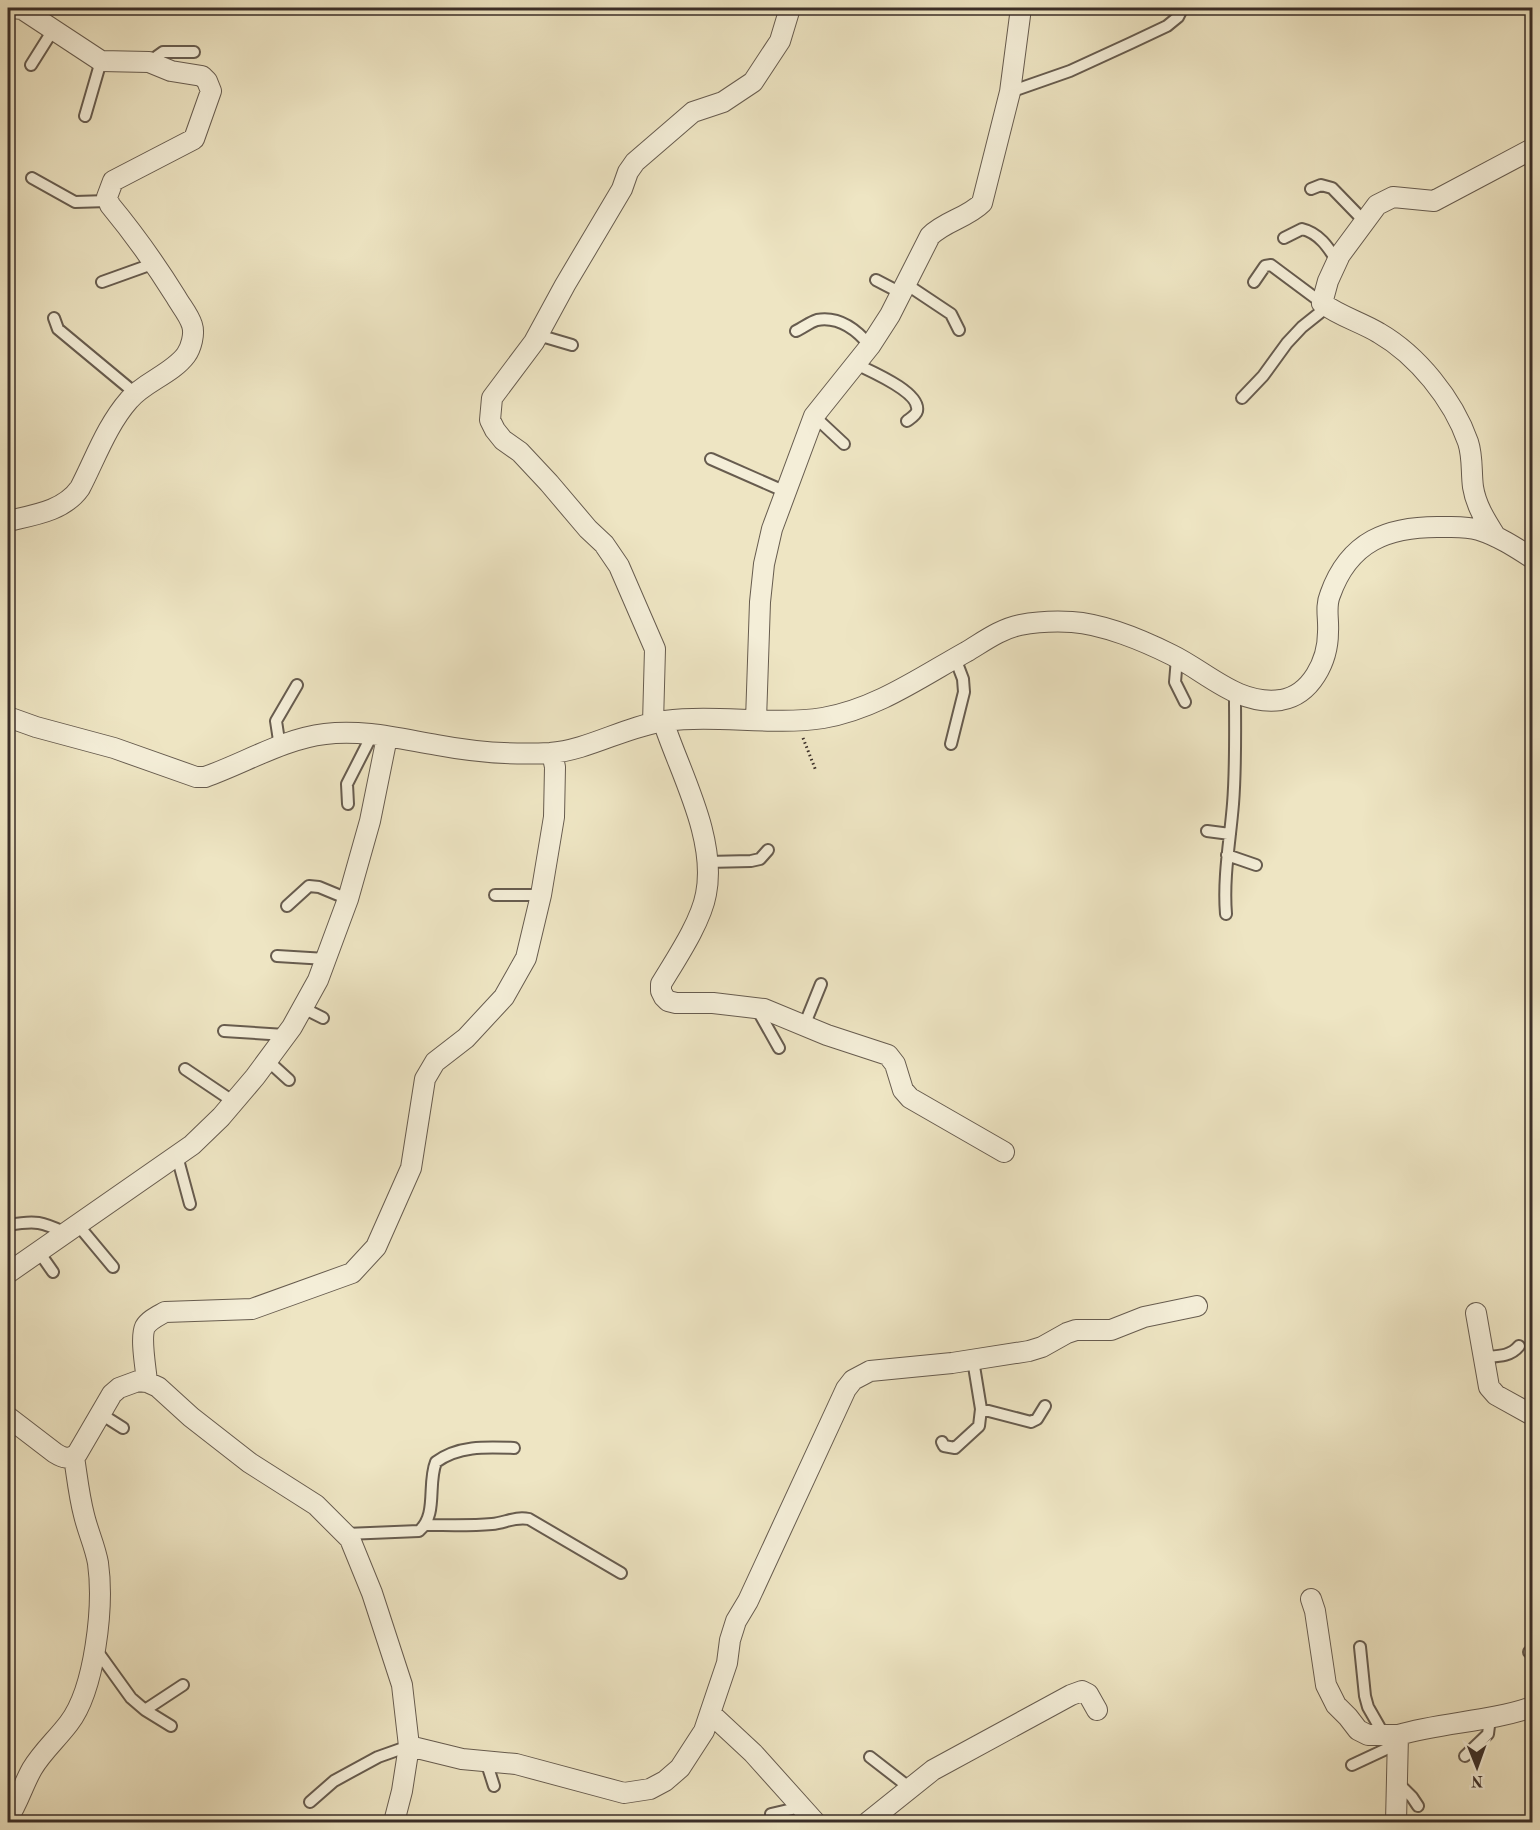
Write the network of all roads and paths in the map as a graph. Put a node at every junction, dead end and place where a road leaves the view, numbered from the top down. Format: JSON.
{"nodes":[{"id":1,"x":12,"y":8,"type":"edge"},
{"id":2,"x":790,"y":8,"type":"edge"},
{"id":3,"x":1021,"y":8,"type":"edge"},
{"id":4,"x":1182,"y":9,"type":"edge"},
{"id":5,"x":53,"y":30,"type":"junction"},
{"id":6,"x":194,"y":52,"type":"dead end"},
{"id":7,"x":101,"y":61,"type":"junction"},
{"id":8,"x":149,"y":62,"type":"junction"},
{"id":9,"x":31,"y":65,"type":"dead end"},
{"id":10,"x":1010,"y":92,"type":"junction"},
{"id":11,"x":85,"y":116,"type":"dead end"},
{"id":12,"x":1533,"y":149,"type":"edge"},
{"id":13,"x":32,"y":177,"type":"dead end"},
{"id":14,"x":1311,"y":189,"type":"dead end"},
{"id":15,"x":108,"y":201,"type":"junction"},
{"id":16,"x":1365,"y":222,"type":"junction"},
{"id":17,"x":1284,"y":238,"type":"dead end"},
{"id":18,"x":1337,"y":261,"type":"junction"},
{"id":19,"x":155,"y":263,"type":"junction"},
{"id":20,"x":876,"y":280,"type":"dead end"},
{"id":21,"x":102,"y":282,"type":"dead end"},
{"id":22,"x":1254,"y":282,"type":"dead end"},
{"id":23,"x":903,"y":288,"type":"junction"},
{"id":24,"x":1325,"y":305,"type":"junction"},
{"id":25,"x":54,"y":318,"type":"dead end"},
{"id":26,"x":959,"y":330,"type":"dead end"},
{"id":27,"x":796,"y":331,"type":"dead end"},
{"id":28,"x":538,"y":335,"type":"junction"},
{"id":29,"x":572,"y":345,"type":"dead end"},
{"id":30,"x":870,"y":346,"type":"junction"},
{"id":31,"x":856,"y":364,"type":"junction"},
{"id":32,"x":135,"y":393,"type":"junction"},
{"id":33,"x":1242,"y":398,"type":"dead end"},
{"id":34,"x":814,"y":416,"type":"junction"},
{"id":35,"x":907,"y":421,"type":"dead end"},
{"id":36,"x":844,"y":444,"type":"dead end"},
{"id":37,"x":711,"y":459,"type":"dead end"},
{"id":38,"x":786,"y":492,"type":"junction"},
{"id":39,"x":8,"y":521,"type":"edge"},
{"id":40,"x":1496,"y":537,"type":"junction"},
{"id":41,"x":1529,"y":552,"type":"edge"},
{"id":42,"x":955,"y":658,"type":"junction"},
{"id":43,"x":1177,"y":658,"type":"junction"},
{"id":44,"x":297,"y":685,"type":"dead end"},
{"id":45,"x":1235,"y":693,"type":"junction"},
{"id":46,"x":1185,"y":702,"type":"dead end"},
{"id":47,"x":8,"y":717,"type":"edge"},
{"id":48,"x":756,"y":720,"type":"junction"},
{"id":49,"x":795,"y":720,"type":"junction"},
{"id":50,"x":658,"y":722,"type":"junction"},
{"id":51,"x":380,"y":736,"type":"junction"},
{"id":52,"x":951,"y":744,"type":"dead end"},
{"id":53,"x":280,"y":747,"type":"junction"},
{"id":54,"x":552,"y":753,"type":"junction"},
{"id":55,"x":816,"y":771,"type":"dead end"},
{"id":56,"x":348,"y":804,"type":"dead end"},
{"id":57,"x":1207,"y":831,"type":"dead end"},
{"id":58,"x":1230,"y":834,"type":"junction"},
{"id":59,"x":768,"y":850,"type":"dead end"},
{"id":60,"x":1227,"y":855,"type":"junction"},
{"id":61,"x":707,"y":862,"type":"junction"},
{"id":62,"x":1256,"y":865,"type":"dead end"},
{"id":63,"x":495,"y":895,"type":"dead end"},
{"id":64,"x":541,"y":895,"type":"junction"},
{"id":65,"x":348,"y":898,"type":"junction"},
{"id":66,"x":287,"y":906,"type":"dead end"},
{"id":67,"x":1226,"y":914,"type":"dead end"},
{"id":68,"x":277,"y":956,"type":"dead end"},
{"id":69,"x":326,"y":958,"type":"junction"},
{"id":70,"x":821,"y":984,"type":"dead end"},
{"id":71,"x":303,"y":1008,"type":"junction"},
{"id":72,"x":757,"y":1009,"type":"junction"},
{"id":73,"x":323,"y":1018,"type":"dead end"},
{"id":74,"x":804,"y":1026,"type":"junction"},
{"id":75,"x":224,"y":1031,"type":"dead end"},
{"id":76,"x":285,"y":1035,"type":"junction"},
{"id":77,"x":779,"y":1048,"type":"dead end"},
{"id":78,"x":267,"y":1060,"type":"junction"},
{"id":79,"x":185,"y":1069,"type":"dead end"},
{"id":80,"x":289,"y":1080,"type":"dead end"},
{"id":81,"x":234,"y":1102,"type":"junction"},
{"id":82,"x":1004,"y":1152,"type":"dead end"},
{"id":83,"x":177,"y":1156,"type":"junction"},
{"id":84,"x":190,"y":1204,"type":"dead end"},
{"id":85,"x":9,"y":1225,"type":"dead end"},
{"id":86,"x":72,"y":1229,"type":"junction"},
{"id":87,"x":39,"y":1252,"type":"junction"},
{"id":88,"x":113,"y":1267,"type":"dead end"},
{"id":89,"x":53,"y":1272,"type":"dead end"},
{"id":90,"x":8,"y":1273,"type":"edge"},
{"id":91,"x":1197,"y":1305,"type":"dead end"},
{"id":92,"x":1476,"y":1313,"type":"dead end"},
{"id":93,"x":1519,"y":1346,"type":"dead end"},
{"id":94,"x":1484,"y":1357,"type":"junction"},
{"id":95,"x":973,"y":1360,"type":"junction"},
{"id":96,"x":147,"y":1382,"type":"junction"},
{"id":97,"x":1045,"y":1407,"type":"dead end"},
{"id":98,"x":981,"y":1409,"type":"junction"},
{"id":99,"x":101,"y":1414,"type":"junction"},
{"id":100,"x":1533,"y":1415,"type":"edge"},
{"id":101,"x":8,"y":1417,"type":"edge"},
{"id":102,"x":123,"y":1428,"type":"dead end"},
{"id":103,"x":942,"y":1442,"type":"dead end"},
{"id":104,"x":514,"y":1448,"type":"dead end"},
{"id":105,"x":74,"y":1457,"type":"junction"},
{"id":106,"x":426,"y":1525,"type":"junction"},
{"id":107,"x":346,"y":1534,"type":"junction"},
{"id":108,"x":621,"y":1573,"type":"dead end"},
{"id":109,"x":1311,"y":1599,"type":"dead end"},
{"id":110,"x":95,"y":1647,"type":"junction"},
{"id":111,"x":1360,"y":1647,"type":"dead end"},
{"id":112,"x":183,"y":1685,"type":"dead end"},
{"id":113,"x":1532,"y":1708,"type":"edge"},
{"id":114,"x":145,"y":1710,"type":"junction"},
{"id":115,"x":1097,"y":1710,"type":"dead end"},
{"id":116,"x":710,"y":1713,"type":"junction"},
{"id":117,"x":1490,"y":1718,"type":"junction"},
{"id":118,"x":171,"y":1726,"type":"dead end"},
{"id":119,"x":1393,"y":1738,"type":"junction"},
{"id":120,"x":409,"y":1746,"type":"junction"},
{"id":121,"x":1465,"y":1756,"type":"dead end"},
{"id":122,"x":870,"y":1757,"type":"dead end"},
{"id":123,"x":486,"y":1761,"type":"junction"},
{"id":124,"x":1352,"y":1765,"type":"dead end"},
{"id":125,"x":1397,"y":1782,"type":"junction"},
{"id":126,"x":494,"y":1785,"type":"dead end"},
{"id":127,"x":910,"y":1788,"type":"junction"},
{"id":128,"x":310,"y":1802,"type":"dead end"},
{"id":129,"x":1418,"y":1806,"type":"dead end"},
{"id":130,"x":801,"y":1807,"type":"junction"},
{"id":131,"x":771,"y":1814,"type":"dead end"},
{"id":132,"x":8,"y":1818,"type":"edge"},
{"id":133,"x":394,"y":1822,"type":"edge"},
{"id":134,"x":815,"y":1822,"type":"edge"},
{"id":135,"x":868,"y":1822,"type":"edge"},
{"id":136,"x":1396,"y":1822,"type":"edge"}],
"edges":[{"from":1,"to":5,"type":"street"},
{"from":2,"to":28,"type":"street"},
{"from":3,"to":10,"type":"street"},
{"from":4,"to":10,"type":"lane"},
{"from":5,"to":7,"type":"street"},
{"from":5,"to":9,"type":"lane"},
{"from":6,"to":8,"type":"lane"},
{"from":7,"to":8,"type":"street"},
{"from":7,"to":11,"type":"lane"},
{"from":8,"to":15,"type":"street"},
{"from":10,"to":23,"type":"street"},
{"from":12,"to":16,"type":"street"},
{"from":13,"to":15,"type":"lane"},
{"from":14,"to":16,"type":"lane"},
{"from":15,"to":19,"type":"street"},
{"from":16,"to":18,"type":"street"},
{"from":17,"to":18,"type":"lane"},
{"from":18,"to":24,"type":"street"},
{"from":19,"to":21,"type":"lane"},
{"from":19,"to":32,"type":"street"},
{"from":20,"to":23,"type":"lane"},
{"from":22,"to":24,"type":"lane"},
{"from":23,"to":26,"type":"lane"},
{"from":23,"to":30,"type":"street"},
{"from":24,"to":33,"type":"lane"},
{"from":24,"to":40,"type":"street"},
{"from":25,"to":32,"type":"lane"},
{"from":27,"to":30,"type":"lane"},
{"from":28,"to":29,"type":"lane"},
{"from":28,"to":50,"type":"street"},
{"from":30,"to":31,"type":"street"},
{"from":31,"to":34,"type":"street"},
{"from":31,"to":35,"type":"lane"},
{"from":32,"to":39,"type":"street"},
{"from":34,"to":36,"type":"lane"},
{"from":34,"to":38,"type":"street"},
{"from":37,"to":38,"type":"lane"},
{"from":38,"to":48,"type":"street"},
{"from":40,"to":41,"type":"street"},
{"from":40,"to":45,"type":"street"},
{"from":42,"to":43,"type":"street"},
{"from":42,"to":49,"type":"street"},
{"from":42,"to":52,"type":"lane"},
{"from":43,"to":45,"type":"street"},
{"from":43,"to":46,"type":"lane"},
{"from":44,"to":53,"type":"lane"},
{"from":45,"to":58,"type":"lane"},
{"from":47,"to":53,"type":"street"},
{"from":48,"to":49,"type":"street"},
{"from":48,"to":50,"type":"street"},
{"from":49,"to":55,"type":"path"},
{"from":50,"to":54,"type":"street"},
{"from":50,"to":61,"type":"street"},
{"from":51,"to":53,"type":"street"},
{"from":51,"to":54,"type":"street"},
{"from":51,"to":56,"type":"lane"},
{"from":51,"to":65,"type":"street"},
{"from":54,"to":64,"type":"street"},
{"from":57,"to":58,"type":"lane"},
{"from":58,"to":60,"type":"lane"},
{"from":59,"to":61,"type":"lane"},
{"from":60,"to":62,"type":"lane"},
{"from":60,"to":67,"type":"lane"},
{"from":61,"to":72,"type":"street"},
{"from":63,"to":64,"type":"lane"},
{"from":64,"to":96,"type":"street"},
{"from":65,"to":66,"type":"lane"},
{"from":65,"to":69,"type":"street"},
{"from":68,"to":69,"type":"lane"},
{"from":69,"to":71,"type":"street"},
{"from":70,"to":74,"type":"lane"},
{"from":71,"to":73,"type":"lane"},
{"from":71,"to":76,"type":"street"},
{"from":72,"to":74,"type":"street"},
{"from":72,"to":77,"type":"lane"},
{"from":74,"to":82,"type":"street"},
{"from":75,"to":76,"type":"lane"},
{"from":76,"to":78,"type":"street"},
{"from":78,"to":80,"type":"lane"},
{"from":78,"to":81,"type":"street"},
{"from":79,"to":81,"type":"lane"},
{"from":81,"to":83,"type":"street"},
{"from":83,"to":84,"type":"lane"},
{"from":83,"to":86,"type":"street"},
{"from":85,"to":86,"type":"lane"},
{"from":86,"to":87,"type":"street"},
{"from":86,"to":88,"type":"lane"},
{"from":87,"to":89,"type":"lane"},
{"from":87,"to":90,"type":"street"},
{"from":91,"to":95,"type":"street"},
{"from":92,"to":94,"type":"street"},
{"from":93,"to":94,"type":"lane"},
{"from":94,"to":100,"type":"street"},
{"from":95,"to":98,"type":"lane"},
{"from":95,"to":116,"type":"street"},
{"from":96,"to":99,"type":"street"},
{"from":96,"to":107,"type":"street"},
{"from":97,"to":98,"type":"lane"},
{"from":98,"to":103,"type":"lane"},
{"from":99,"to":102,"type":"lane"},
{"from":99,"to":105,"type":"street"},
{"from":101,"to":105,"type":"street"},
{"from":104,"to":106,"type":"lane"},
{"from":105,"to":110,"type":"street"},
{"from":106,"to":107,"type":"lane"},
{"from":106,"to":108,"type":"lane"},
{"from":107,"to":120,"type":"street"},
{"from":109,"to":119,"type":"street"},
{"from":110,"to":114,"type":"lane"},
{"from":110,"to":132,"type":"street"},
{"from":111,"to":119,"type":"lane"},
{"from":112,"to":114,"type":"lane"},
{"from":113,"to":117,"type":"street"},
{"from":114,"to":118,"type":"lane"},
{"from":115,"to":127,"type":"street"},
{"from":116,"to":123,"type":"street"},
{"from":116,"to":130,"type":"street"},
{"from":117,"to":119,"type":"street"},
{"from":117,"to":121,"type":"lane"},
{"from":119,"to":124,"type":"lane"},
{"from":119,"to":125,"type":"street"},
{"from":120,"to":123,"type":"street"},
{"from":120,"to":128,"type":"lane"},
{"from":120,"to":133,"type":"street"},
{"from":122,"to":127,"type":"lane"},
{"from":123,"to":126,"type":"lane"},
{"from":125,"to":129,"type":"lane"},
{"from":125,"to":136,"type":"street"},
{"from":127,"to":135,"type":"street"},
{"from":130,"to":131,"type":"lane"},
{"from":130,"to":134,"type":"street"}]}
